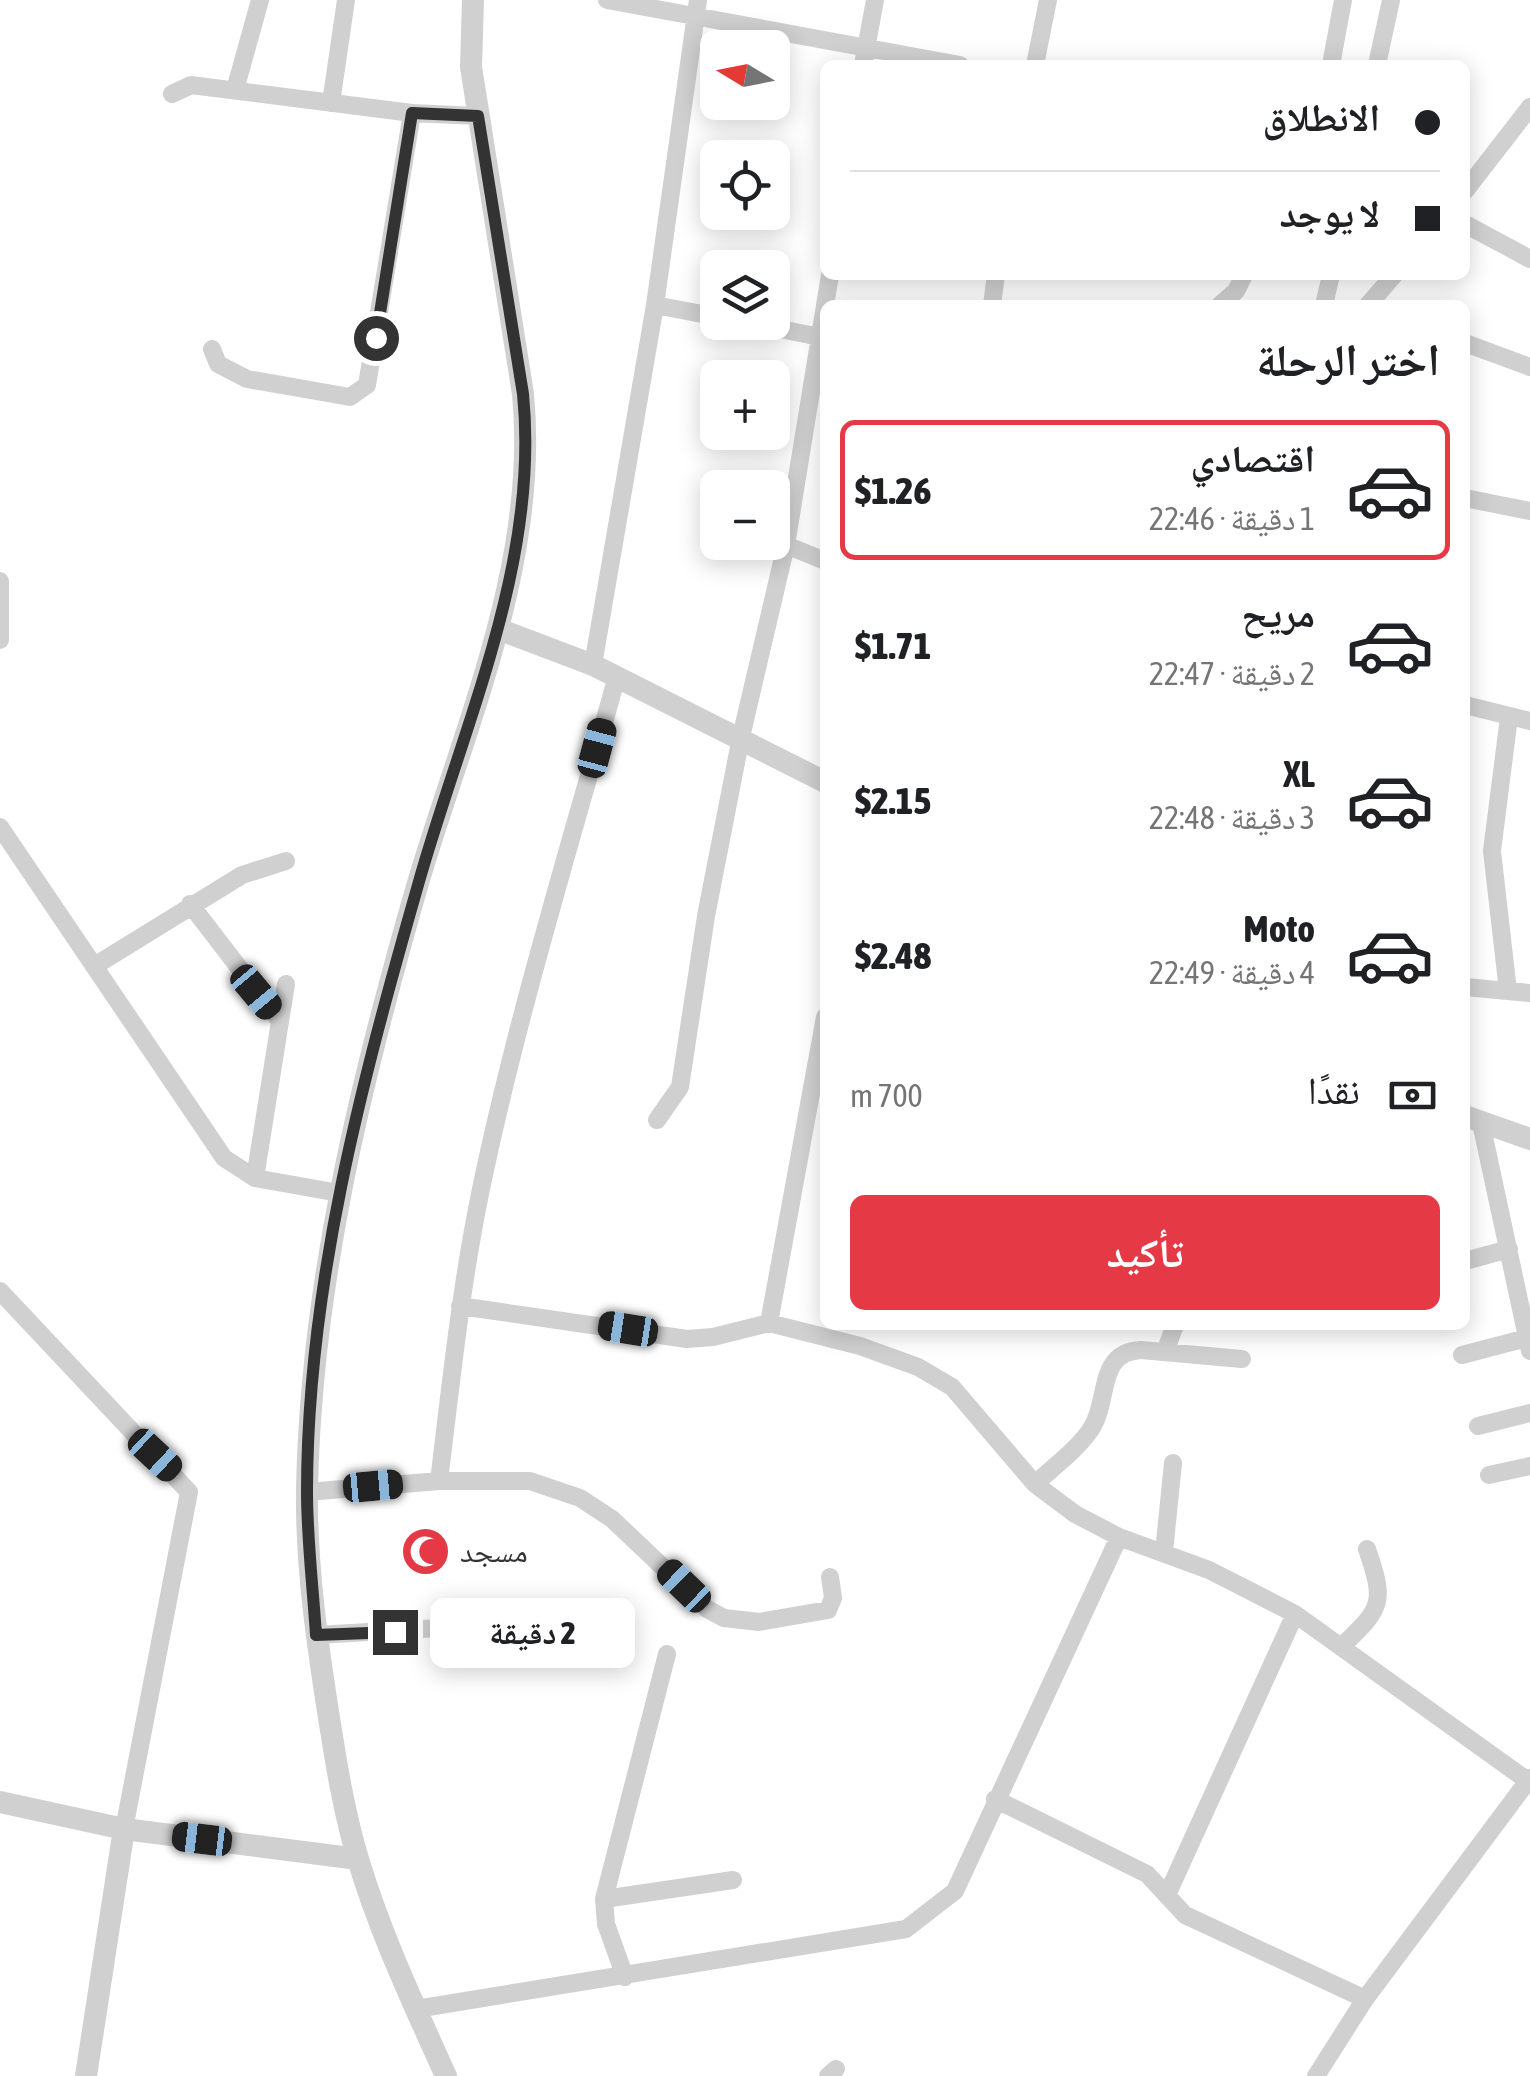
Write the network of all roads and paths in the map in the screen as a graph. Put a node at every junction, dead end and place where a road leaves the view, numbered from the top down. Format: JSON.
{"nodes":[{"id":1,"x":260,"y":0,"type":"edge"},
{"id":2,"x":346,"y":0,"type":"edge"},
{"id":3,"x":473,"y":0,"type":"edge"},
{"id":4,"x":607,"y":0,"type":"edge"},
{"id":5,"x":875,"y":0,"type":"edge"},
{"id":6,"x":1048,"y":0,"type":"edge"},
{"id":7,"x":1343,"y":0,"type":"edge"},
{"id":8,"x":1391,"y":0,"type":"edge"},
{"id":9,"x":697,"y":7,"type":"edge"},
{"id":10,"x":865,"y":57,"type":"edge"},
{"id":11,"x":901,"y":60,"type":"edge"},
{"id":12,"x":1036,"y":60,"type":"edge"},
{"id":13,"x":1332,"y":60,"type":"edge"},
{"id":14,"x":1378,"y":60,"type":"edge"},
{"id":15,"x":235,"y":90,"type":"junction"},
{"id":16,"x":172,"y":94,"type":"dead end"},
{"id":17,"x":331,"y":103,"type":"junction"},
{"id":18,"x":1530,"y":107,"type":"edge"},
{"id":19,"x":412,"y":113,"type":"junction"},
{"id":20,"x":478,"y":116,"type":"junction"},
{"id":21,"x":1470,"y":185,"type":"edge"},
{"id":22,"x":1470,"y":227,"type":"edge"},
{"id":23,"x":1530,"y":259,"type":"edge"},
{"id":24,"x":1242,"y":280,"type":"edge"},
{"id":25,"x":1226,"y":300,"type":"edge"},
{"id":26,"x":655,"y":305,"type":"junction"},
{"id":27,"x":700,"y":314,"type":"edge"},
{"id":28,"x":790,"y":331,"type":"edge"},
{"id":29,"x":820,"y":337,"type":"joint"},
{"id":30,"x":1470,"y":345,"type":"edge"},
{"id":31,"x":212,"y":350,"type":"dead end"},
{"id":32,"x":1530,"y":367,"type":"edge"},
{"id":33,"x":1470,"y":499,"type":"edge"},
{"id":34,"x":1530,"y":511,"type":"edge"},
{"id":35,"x":790,"y":521,"type":"edge"},
{"id":36,"x":790,"y":547,"type":"edge"},
{"id":37,"x":820,"y":559,"type":"edge"},
{"id":38,"x":782,"y":560,"type":"edge"},
{"id":39,"x":0,"y":581,"type":"edge"},
{"id":40,"x":498,"y":628,"type":"junction"},
{"id":41,"x":0,"y":640,"type":"edge"},
{"id":42,"x":593,"y":664,"type":"junction"},
{"id":43,"x":616,"y":676,"type":"junction"},
{"id":44,"x":1470,"y":706,"type":"edge"},
{"id":45,"x":1509,"y":717,"type":"junction"},
{"id":46,"x":1530,"y":721,"type":"edge"},
{"id":47,"x":741,"y":737,"type":"junction"},
{"id":48,"x":820,"y":779,"type":"edge"},
{"id":49,"x":0,"y":826,"type":"edge"},
{"id":50,"x":286,"y":861,"type":"dead end"},
{"id":51,"x":190,"y":904,"type":"junction"},
{"id":52,"x":96,"y":965,"type":"junction"},
{"id":53,"x":286,"y":984,"type":"dead end"},
{"id":54,"x":1470,"y":987,"type":"edge"},
{"id":55,"x":1508,"y":991,"type":"junction"},
{"id":56,"x":1530,"y":992,"type":"edge"},
{"id":57,"x":280,"y":1021,"type":"junction"},
{"id":58,"x":820,"y":1067,"type":"edge"},
{"id":59,"x":1473,"y":1119,"type":"edge"},
{"id":60,"x":657,"y":1120,"type":"dead end"},
{"id":61,"x":1530,"y":1139,"type":"edge"},
{"id":62,"x":255,"y":1178,"type":"junction"},
{"id":63,"x":340,"y":1193,"type":"junction"},
{"id":64,"x":1508,"y":1250,"type":"junction"},
{"id":65,"x":1470,"y":1260,"type":"edge"},
{"id":66,"x":0,"y":1292,"type":"edge"},
{"id":67,"x":460,"y":1306,"type":"junction"},
{"id":68,"x":769,"y":1322,"type":"junction"},
{"id":69,"x":1173,"y":1330,"type":"edge"},
{"id":70,"x":1529,"y":1344,"type":"edge"},
{"id":71,"x":1165,"y":1352,"type":"junction"},
{"id":72,"x":1462,"y":1355,"type":"dead end"},
{"id":73,"x":1242,"y":1359,"type":"dead end"},
{"id":74,"x":1530,"y":1413,"type":"edge"},
{"id":75,"x":1478,"y":1426,"type":"dead end"},
{"id":76,"x":1173,"y":1463,"type":"dead end"},
{"id":77,"x":1530,"y":1466,"type":"edge"},
{"id":78,"x":1489,"y":1475,"type":"dead end"},
{"id":79,"x":439,"y":1481,"type":"junction"},
{"id":80,"x":1035,"y":1484,"type":"junction"},
{"id":81,"x":307,"y":1492,"type":"junction"},
{"id":82,"x":1119,"y":1537,"type":"junction"},
{"id":83,"x":1367,"y":1549,"type":"dead end"},
{"id":84,"x":1164,"y":1552,"type":"junction"},
{"id":85,"x":830,"y":1577,"type":"dead end"},
{"id":86,"x":1295,"y":1614,"type":"junction"},
{"id":87,"x":492,"y":1625,"type":"dead end"},
{"id":88,"x":316,"y":1635,"type":"junction"},
{"id":89,"x":1343,"y":1645,"type":"junction"},
{"id":90,"x":667,"y":1654,"type":"dead end"},
{"id":91,"x":1529,"y":1780,"type":"edge"},
{"id":92,"x":995,"y":1800,"type":"junction"},
{"id":93,"x":0,"y":1802,"type":"edge"},
{"id":94,"x":124,"y":1829,"type":"junction"},
{"id":95,"x":358,"y":1860,"type":"junction"},
{"id":96,"x":733,"y":1880,"type":"dead end"},
{"id":97,"x":1167,"y":1896,"type":"junction"},
{"id":98,"x":604,"y":1899,"type":"junction"},
{"id":99,"x":625,"y":1978,"type":"junction"},
{"id":100,"x":1365,"y":1999,"type":"junction"},
{"id":101,"x":416,"y":2009,"type":"junction"},
{"id":102,"x":86,"y":2076,"type":"edge"},
{"id":103,"x":446,"y":2076,"type":"edge"},
{"id":104,"x":1316,"y":2076,"type":"edge"}],
"edges":[{"from":1,"to":15,"type":"street"},
{"from":2,"to":17,"type":"street"},
{"from":3,"to":20,"type":"street"},
{"from":4,"to":9,"type":"street"},
{"from":5,"to":10,"type":"street"},
{"from":6,"to":12,"type":"street"},
{"from":7,"to":13,"type":"street"},
{"from":8,"to":14,"type":"street"},
{"from":9,"to":10,"type":"street"},
{"from":9,"to":26,"type":"street"},
{"from":10,"to":11,"type":"street"},
{"from":15,"to":16,"type":"street"},
{"from":15,"to":17,"type":"street"},
{"from":17,"to":19,"type":"street"},
{"from":18,"to":21,"type":"street"},
{"from":19,"to":20,"type":"street"},
{"from":19,"to":31,"type":"street"},
{"from":20,"to":40,"type":"street"},
{"from":22,"to":23,"type":"street"},
{"from":24,"to":25,"type":"street"},
{"from":26,"to":27,"type":"street"},
{"from":26,"to":42,"type":"street"},
{"from":28,"to":29,"type":"street"},
{"from":29,"to":35,"type":"street"},
{"from":30,"to":32,"type":"street"},
{"from":33,"to":34,"type":"street"},
{"from":36,"to":37,"type":"street"},
{"from":38,"to":47,"type":"street"},
{"from":39,"to":41,"type":"street"},
{"from":40,"to":42,"type":"street"},
{"from":40,"to":63,"type":"street"},
{"from":42,"to":43,"type":"street"},
{"from":43,"to":47,"type":"street"},
{"from":43,"to":67,"type":"street"},
{"from":44,"to":45,"type":"street"},
{"from":45,"to":46,"type":"street"},
{"from":45,"to":55,"type":"street"},
{"from":47,"to":48,"type":"street"},
{"from":47,"to":60,"type":"street"},
{"from":49,"to":52,"type":"street"},
{"from":50,"to":51,"type":"street"},
{"from":51,"to":52,"type":"street"},
{"from":51,"to":57,"type":"street"},
{"from":52,"to":62,"type":"street"},
{"from":53,"to":57,"type":"street"},
{"from":54,"to":55,"type":"street"},
{"from":55,"to":56,"type":"street"},
{"from":57,"to":62,"type":"street"},
{"from":58,"to":68,"type":"street"},
{"from":59,"to":61,"type":"street"},
{"from":59,"to":64,"type":"street"},
{"from":62,"to":63,"type":"street"},
{"from":63,"to":81,"type":"street"},
{"from":64,"to":65,"type":"street"},
{"from":64,"to":70,"type":"street"},
{"from":66,"to":94,"type":"street"},
{"from":67,"to":68,"type":"street"},
{"from":67,"to":79,"type":"street"},
{"from":68,"to":80,"type":"street"},
{"from":69,"to":71,"type":"street"},
{"from":70,"to":72,"type":"street"},
{"from":71,"to":73,"type":"street"},
{"from":71,"to":80,"type":"street"},
{"from":74,"to":75,"type":"street"},
{"from":76,"to":84,"type":"street"},
{"from":77,"to":78,"type":"street"},
{"from":79,"to":81,"type":"street"},
{"from":79,"to":85,"type":"street"},
{"from":80,"to":82,"type":"street"},
{"from":81,"to":88,"type":"street"},
{"from":82,"to":84,"type":"street"},
{"from":82,"to":92,"type":"street"},
{"from":83,"to":89,"type":"street"},
{"from":84,"to":86,"type":"street"},
{"from":86,"to":89,"type":"street"},
{"from":86,"to":97,"type":"street"},
{"from":87,"to":88,"type":"street"},
{"from":88,"to":95,"type":"street"},
{"from":89,"to":91,"type":"street"},
{"from":90,"to":98,"type":"street"},
{"from":91,"to":100,"type":"street"},
{"from":92,"to":97,"type":"street"},
{"from":92,"to":99,"type":"street"},
{"from":93,"to":94,"type":"street"},
{"from":94,"to":95,"type":"street"},
{"from":94,"to":102,"type":"street"},
{"from":95,"to":101,"type":"street"},
{"from":96,"to":98,"type":"street"},
{"from":97,"to":100,"type":"street"},
{"from":98,"to":99,"type":"street"},
{"from":99,"to":101,"type":"street"},
{"from":100,"to":104,"type":"street"},
{"from":101,"to":103,"type":"street"}]}
